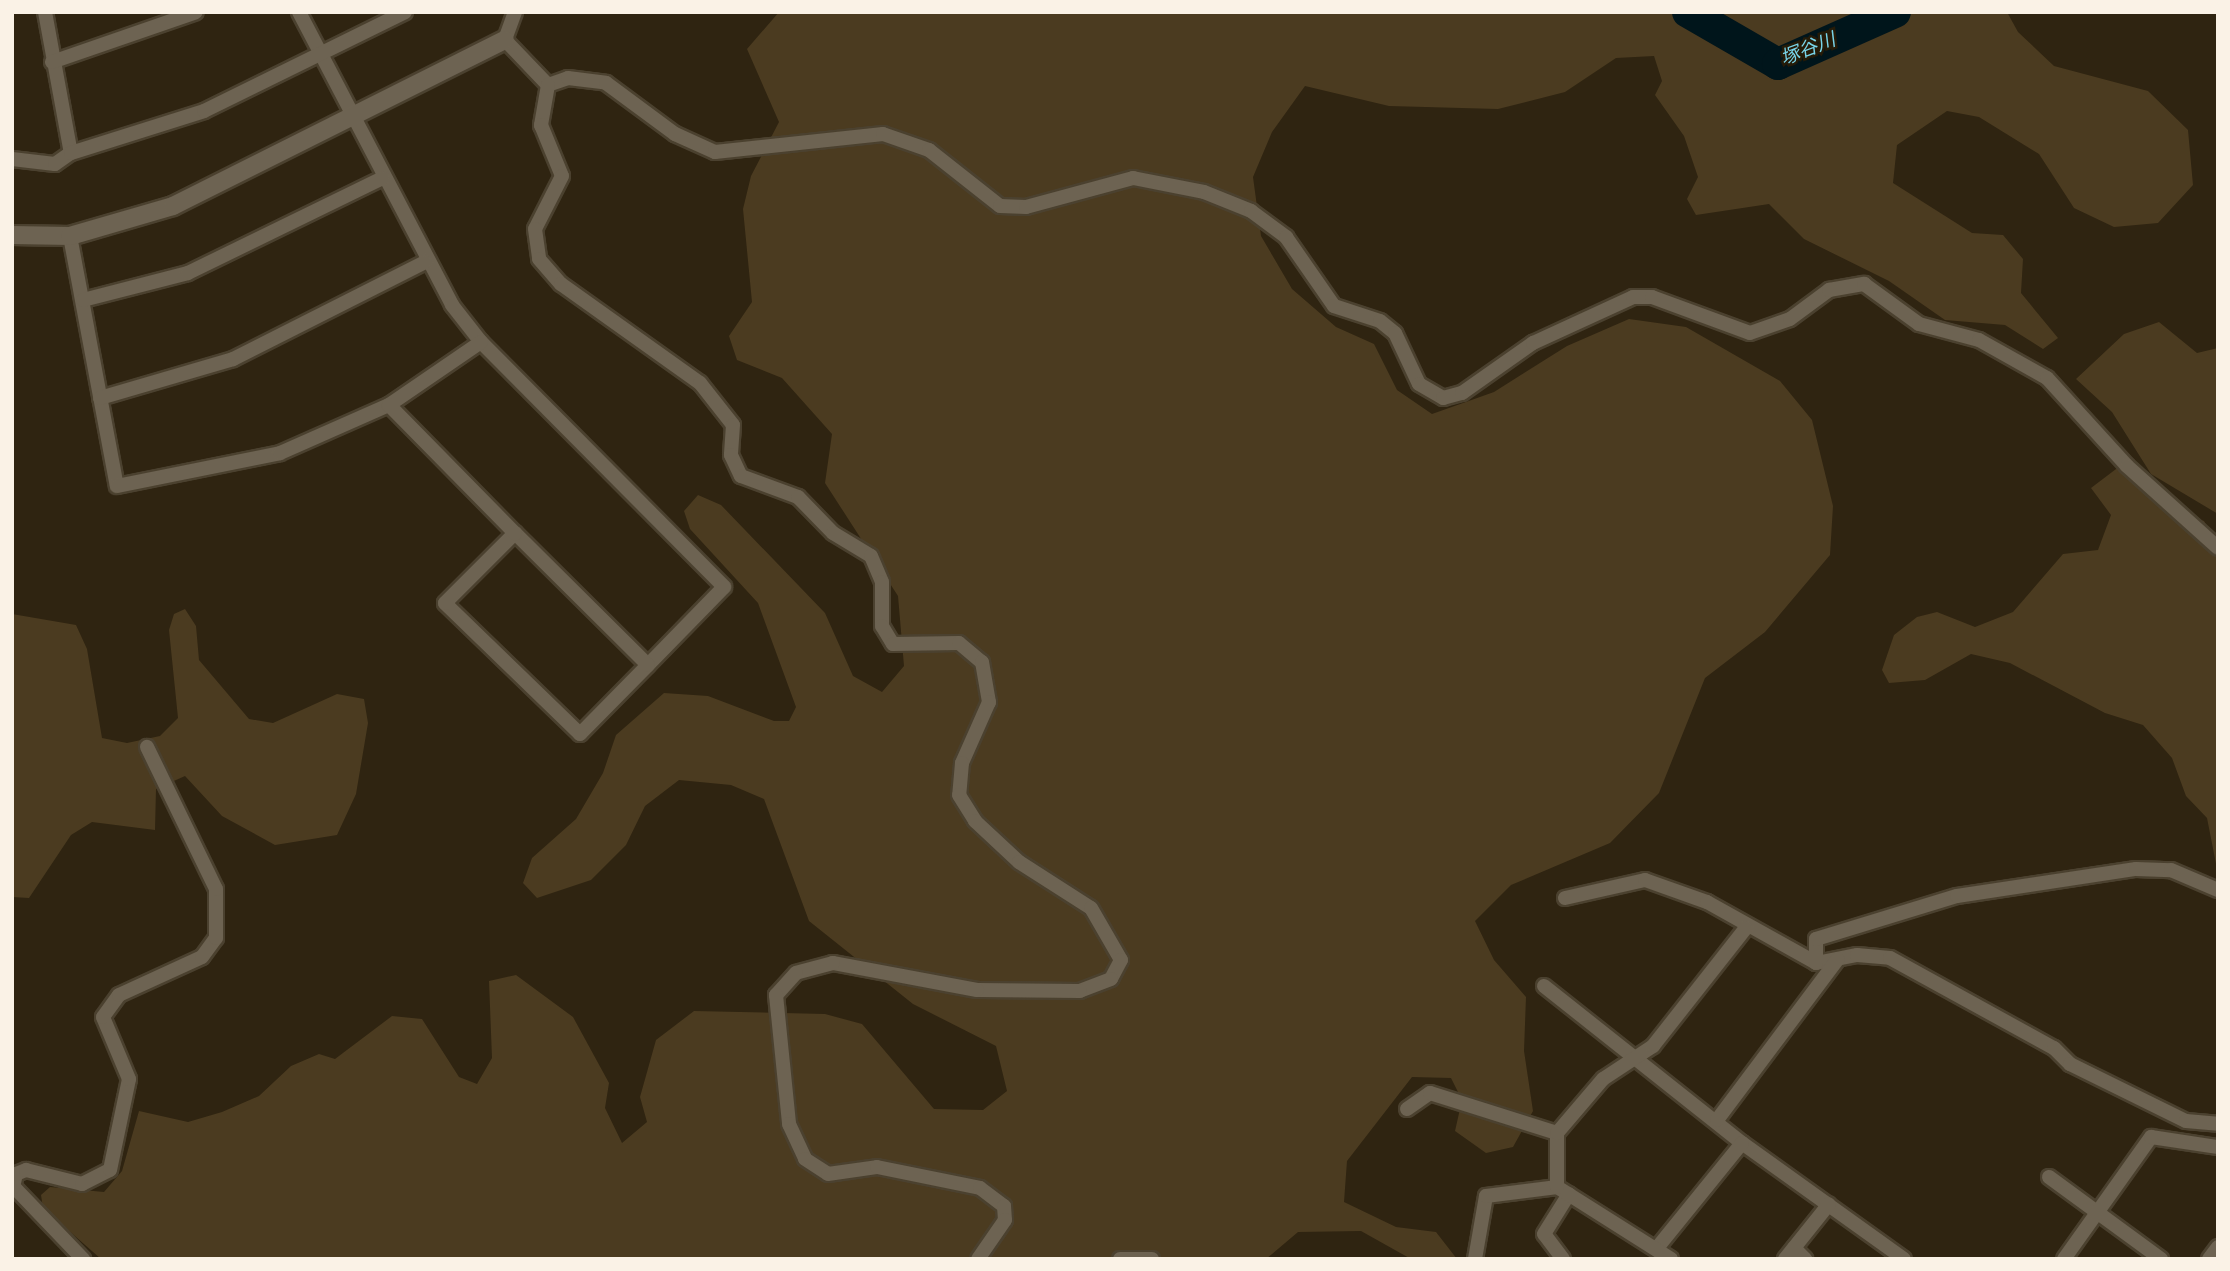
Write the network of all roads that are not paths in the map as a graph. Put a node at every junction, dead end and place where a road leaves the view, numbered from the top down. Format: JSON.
{"nodes":[{"id":1,"x":45,"y":12,"type":"edge"},
{"id":2,"x":196,"y":12,"type":"edge"},
{"id":3,"x":299,"y":12,"type":"edge"},
{"id":4,"x":405,"y":12,"type":"edge"},
{"id":5,"x":515,"y":12,"type":"edge"},
{"id":6,"x":505,"y":40,"type":"junction"},
{"id":7,"x":322,"y":53,"type":"junction"},
{"id":8,"x":52,"y":62,"type":"junction"},
{"id":9,"x":548,"y":85,"type":"junction"},
{"id":10,"x":352,"y":117,"type":"junction"},
{"id":11,"x":71,"y":153,"type":"junction"},
{"id":12,"x":12,"y":159,"type":"edge"},
{"id":13,"x":383,"y":177,"type":"junction"},
{"id":14,"x":12,"y":235,"type":"edge"},
{"id":15,"x":70,"y":236,"type":"junction"},
{"id":16,"x":425,"y":262,"type":"junction"},
{"id":17,"x":83,"y":300,"type":"junction"},
{"id":18,"x":481,"y":342,"type":"junction"},
{"id":19,"x":100,"y":398,"type":"junction"},
{"id":20,"x":389,"y":405,"type":"junction"},
{"id":21,"x":515,"y":533,"type":"junction"},
{"id":22,"x":2218,"y":548,"type":"edge"},
{"id":23,"x":648,"y":665,"type":"junction"},
{"id":24,"x":147,"y":747,"type":"dead end"},
{"id":25,"x":2218,"y":890,"type":"edge"},
{"id":26,"x":1565,"y":898,"type":"dead end"},
{"id":27,"x":1746,"y":928,"type":"junction"},
{"id":28,"x":1838,"y":959,"type":"junction"},
{"id":29,"x":1816,"y":963,"type":"junction"},
{"id":30,"x":1544,"y":986,"type":"dead end"},
{"id":31,"x":1637,"y":1058,"type":"junction"},
{"id":32,"x":1407,"y":1109,"type":"dead end"},
{"id":33,"x":1717,"y":1120,"type":"junction"},
{"id":34,"x":2218,"y":1124,"type":"edge"},
{"id":35,"x":1557,"y":1133,"type":"junction"},
{"id":36,"x":1742,"y":1143,"type":"junction"},
{"id":37,"x":2218,"y":1147,"type":"edge"},
{"id":38,"x":2049,"y":1177,"type":"dead end"},
{"id":39,"x":13,"y":1186,"type":"edge"},
{"id":40,"x":1563,"y":1190,"type":"junction"},
{"id":41,"x":1829,"y":1204,"type":"junction"},
{"id":42,"x":2097,"y":1213,"type":"junction"},
{"id":43,"x":2218,"y":1247,"type":"edge"},
{"id":44,"x":1657,"y":1248,"type":"junction"},
{"id":45,"x":1789,"y":1254,"type":"edge"},
{"id":46,"x":83,"y":1259,"type":"edge"},
{"id":47,"x":978,"y":1259,"type":"edge"},
{"id":48,"x":1120,"y":1259,"type":"edge"},
{"id":49,"x":1152,"y":1259,"type":"edge"},
{"id":50,"x":1475,"y":1259,"type":"edge"},
{"id":51,"x":1563,"y":1259,"type":"edge"},
{"id":52,"x":1671,"y":1259,"type":"edge"},
{"id":53,"x":1805,"y":1259,"type":"edge"},
{"id":54,"x":1904,"y":1259,"type":"edge"},
{"id":55,"x":2064,"y":1259,"type":"edge"},
{"id":56,"x":2161,"y":1259,"type":"edge"},
{"id":57,"x":2209,"y":1259,"type":"edge"}],
"edges":[{"from":1,"to":8,"type":"street"},
{"from":2,"to":8,"type":"street"},
{"from":3,"to":7,"type":"street"},
{"from":4,"to":7,"type":"street"},
{"from":5,"to":6,"type":"street"},
{"from":6,"to":9,"type":"street"},
{"from":6,"to":10,"type":"street"},
{"from":7,"to":10,"type":"street"},
{"from":7,"to":11,"type":"street"},
{"from":8,"to":11,"type":"street"},
{"from":9,"to":22,"type":"street"},
{"from":9,"to":47,"type":"street"},
{"from":10,"to":13,"type":"street"},
{"from":10,"to":15,"type":"street"},
{"from":11,"to":12,"type":"street"},
{"from":13,"to":16,"type":"street"},
{"from":13,"to":17,"type":"street"},
{"from":14,"to":15,"type":"street"},
{"from":15,"to":17,"type":"street"},
{"from":16,"to":18,"type":"street"},
{"from":16,"to":19,"type":"street"},
{"from":17,"to":19,"type":"street"},
{"from":18,"to":20,"type":"street"},
{"from":18,"to":23,"type":"street"},
{"from":19,"to":20,"type":"street"},
{"from":20,"to":21,"type":"street"},
{"from":21,"to":23,"type":"street"},
{"from":21,"to":23,"type":"street"},
{"from":24,"to":39,"type":"street"},
{"from":25,"to":29,"type":"street"},
{"from":26,"to":27,"type":"street"},
{"from":27,"to":29,"type":"street"},
{"from":27,"to":31,"type":"street"},
{"from":28,"to":29,"type":"street"},
{"from":28,"to":33,"type":"street"},
{"from":28,"to":34,"type":"street"},
{"from":30,"to":31,"type":"street"},
{"from":31,"to":33,"type":"street"},
{"from":31,"to":35,"type":"street"},
{"from":32,"to":35,"type":"street"},
{"from":33,"to":36,"type":"street"},
{"from":35,"to":40,"type":"street"},
{"from":36,"to":41,"type":"street"},
{"from":36,"to":44,"type":"street"},
{"from":37,"to":42,"type":"street"},
{"from":38,"to":42,"type":"street"},
{"from":39,"to":46,"type":"street"},
{"from":40,"to":44,"type":"street"},
{"from":40,"to":50,"type":"street"},
{"from":40,"to":51,"type":"street"},
{"from":41,"to":45,"type":"street"},
{"from":41,"to":54,"type":"street"},
{"from":42,"to":55,"type":"street"},
{"from":42,"to":56,"type":"street"},
{"from":43,"to":57,"type":"street"},
{"from":44,"to":52,"type":"street"},
{"from":45,"to":53,"type":"street"},
{"from":48,"to":49,"type":"street"}]}
